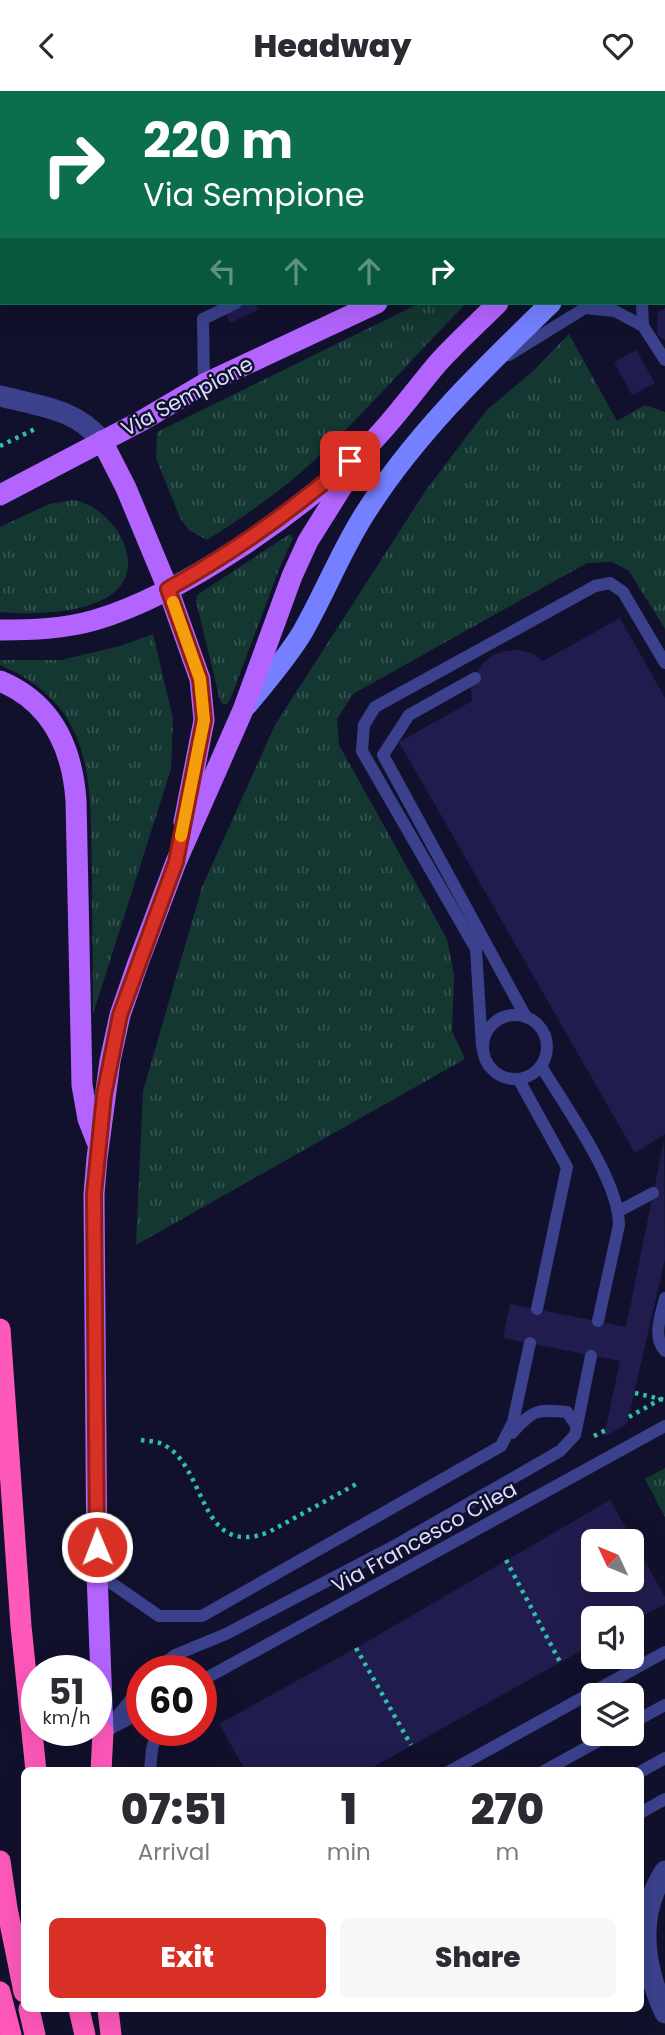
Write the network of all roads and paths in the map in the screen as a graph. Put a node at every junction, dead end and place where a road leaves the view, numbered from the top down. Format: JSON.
{"nodes":[{"id":1,"x":232,"y":305,"type":"edge"},
{"id":2,"x":363,"y":305,"type":"edge"},
{"id":3,"x":496,"y":305,"type":"edge"},
{"id":4,"x":549,"y":305,"type":"edge"},
{"id":5,"x":642,"y":305,"type":"edge"},
{"id":6,"x":643,"y":325,"type":"junction"},
{"id":7,"x":665,"y":360,"type":"edge"},
{"id":8,"x":481,"y":372,"type":"junction"},
{"id":9,"x":204,"y":384,"type":"junction"},
{"id":10,"x":0,"y":396,"type":"edge"},
{"id":11,"x":102,"y":441,"type":"junction"},
{"id":12,"x":367,"y":447,"type":"junction"},
{"id":13,"x":0,"y":495,"type":"edge"},
{"id":14,"x":168,"y":589,"type":"junction"},
{"id":15,"x":0,"y":630,"type":"edge"},
{"id":16,"x":665,"y":663,"type":"edge"},
{"id":17,"x":475,"y":678,"type":"dead end"},
{"id":18,"x":0,"y":681,"type":"edge"},
{"id":19,"x":243,"y":710,"type":"junction"},
{"id":20,"x":176,"y":862,"type":"junction"},
{"id":21,"x":526,"y":1017,"type":"junction"},
{"id":22,"x":482,"y":1047,"type":"junction"},
{"id":23,"x":541,"y":1066,"type":"junction"},
{"id":24,"x":519,"y":1080,"type":"junction"},
{"id":25,"x":98,"y":1143,"type":"junction"},
{"id":26,"x":653,"y":1193,"type":"dead end"},
{"id":27,"x":619,"y":1211,"type":"junction"},
{"id":28,"x":665,"y":1298,"type":"edge"},
{"id":29,"x":537,"y":1309,"type":"dead end"},
{"id":30,"x":598,"y":1321,"type":"dead end"},
{"id":31,"x":0,"y":1329,"type":"edge"},
{"id":32,"x":530,"y":1343,"type":"dead end"},
{"id":33,"x":665,"y":1351,"type":"edge"},
{"id":34,"x":591,"y":1356,"type":"dead end"},
{"id":35,"x":635,"y":1393,"type":"dead end"},
{"id":36,"x":663,"y":1400,"type":"edge"},
{"id":37,"x":629,"y":1417,"type":"dead end"},
{"id":38,"x":576,"y":1425,"type":"junction"},
{"id":39,"x":665,"y":1426,"type":"edge"},
{"id":40,"x":141,"y":1440,"type":"dead end"},
{"id":41,"x":501,"y":1446,"type":"junction"},
{"id":42,"x":360,"y":1482,"type":"dead end"},
{"id":43,"x":506,"y":1560,"type":"dead end"},
{"id":44,"x":97,"y":1573,"type":"junction"},
{"id":45,"x":356,"y":1648,"type":"dead end"},
{"id":46,"x":665,"y":1651,"type":"edge"},
{"id":47,"x":100,"y":1655,"type":"edge"},
{"id":48,"x":175,"y":1655,"type":"edge"},
{"id":49,"x":560,"y":1662,"type":"dead end"},
{"id":50,"x":217,"y":1672,"type":"edge"},
{"id":51,"x":126,"y":1705,"type":"edge"},
{"id":52,"x":665,"y":1705,"type":"edge"},
{"id":53,"x":644,"y":1716,"type":"edge"},
{"id":54,"x":112,"y":1721,"type":"edge"},
{"id":55,"x":411,"y":1745,"type":"dead end"},
{"id":56,"x":102,"y":1746,"type":"edge"},
{"id":57,"x":106,"y":1746,"type":"edge"},
{"id":58,"x":153,"y":1746,"type":"edge"},
{"id":59,"x":589,"y":1746,"type":"edge"},
{"id":60,"x":665,"y":1758,"type":"edge"},
{"id":61,"x":36,"y":1767,"type":"edge"},
{"id":62,"x":101,"y":1767,"type":"edge"},
{"id":63,"x":109,"y":1767,"type":"edge"},
{"id":64,"x":150,"y":1767,"type":"edge"},
{"id":65,"x":457,"y":1767,"type":"edge"},
{"id":66,"x":551,"y":1767,"type":"edge"},
{"id":67,"x":644,"y":1770,"type":"edge"},
{"id":68,"x":665,"y":1800,"type":"edge"},
{"id":69,"x":644,"y":1811,"type":"edge"},
{"id":70,"x":0,"y":1861,"type":"edge"},
{"id":71,"x":665,"y":1871,"type":"edge"},
{"id":72,"x":21,"y":1977,"type":"edge"},
{"id":73,"x":0,"y":1992,"type":"edge"},
{"id":74,"x":30,"y":2012,"type":"edge"},
{"id":75,"x":80,"y":2012,"type":"edge"},
{"id":76,"x":108,"y":2012,"type":"edge"},
{"id":77,"x":665,"y":2013,"type":"edge"},
{"id":78,"x":12,"y":2035,"type":"edge"},
{"id":79,"x":36,"y":2035,"type":"edge"},
{"id":80,"x":85,"y":2035,"type":"edge"},
{"id":81,"x":111,"y":2035,"type":"edge"}],
"edges":[{"from":1,"to":9,"type":"lane"},
{"from":2,"to":9,"type":"main road","name":"Via Sempione"},
{"from":3,"to":12,"type":"main road"},
{"from":4,"to":8,"type":"street"},
{"from":5,"to":6,"type":"lane"},
{"from":6,"to":7,"type":"lane"},
{"from":6,"to":8,"type":"lane"},
{"from":8,"to":19,"type":"street"},
{"from":9,"to":11,"type":"main road","name":"Via Sempione"},
{"from":10,"to":11,"type":"street"},
{"from":11,"to":13,"type":"main road","name":"Via Sempione"},
{"from":11,"to":14,"type":"main road"},
{"from":12,"to":14,"type":"main road"},
{"from":12,"to":19,"type":"main road"},
{"from":14,"to":15,"type":"main road"},
{"from":14,"to":20,"type":"main road"},
{"from":16,"to":22,"type":"lane"},
{"from":17,"to":21,"type":"lane"},
{"from":18,"to":25,"type":"main road"},
{"from":19,"to":20,"type":"main road"},
{"from":20,"to":25,"type":"main road"},
{"from":21,"to":22,"type":"lane"},
{"from":21,"to":23,"type":"lane"},
{"from":22,"to":24,"type":"lane"},
{"from":23,"to":24,"type":"lane"},
{"from":23,"to":27,"type":"lane"},
{"from":24,"to":29,"type":"lane"},
{"from":25,"to":44,"type":"main road"},
{"from":26,"to":27,"type":"lane"},
{"from":27,"to":30,"type":"lane"},
{"from":28,"to":33,"type":"lane"},
{"from":31,"to":61,"type":"highway"},
{"from":32,"to":41,"type":"lane"},
{"from":34,"to":38,"type":"lane"},
{"from":35,"to":36,"type":"path"},
{"from":36,"to":37,"type":"path"},
{"from":38,"to":41,"type":"lane"},
{"from":38,"to":48,"type":"lane"},
{"from":39,"to":50,"type":"lane","name":"Via Francesco Cilea"},
{"from":40,"to":42,"type":"path"},
{"from":41,"to":44,"type":"lane"},
{"from":43,"to":49,"type":"path"},
{"from":44,"to":47,"type":"main road"},
{"from":45,"to":55,"type":"path"},
{"from":46,"to":65,"type":"lane"},
{"from":51,"to":54,"type":"lane"},
{"from":52,"to":53,"type":"lane"},
{"from":56,"to":62,"type":"highway"},
{"from":57,"to":63,"type":"lane"},
{"from":58,"to":64,"type":"lane"},
{"from":59,"to":66,"type":"lane"},
{"from":60,"to":67,"type":"lane"},
{"from":68,"to":69,"type":"lane"},
{"from":70,"to":72,"type":"highway"},
{"from":71,"to":77,"type":"street"},
{"from":73,"to":78,"type":"highway"},
{"from":74,"to":79,"type":"highway"},
{"from":75,"to":80,"type":"highway"},
{"from":76,"to":81,"type":"highway"}]}
